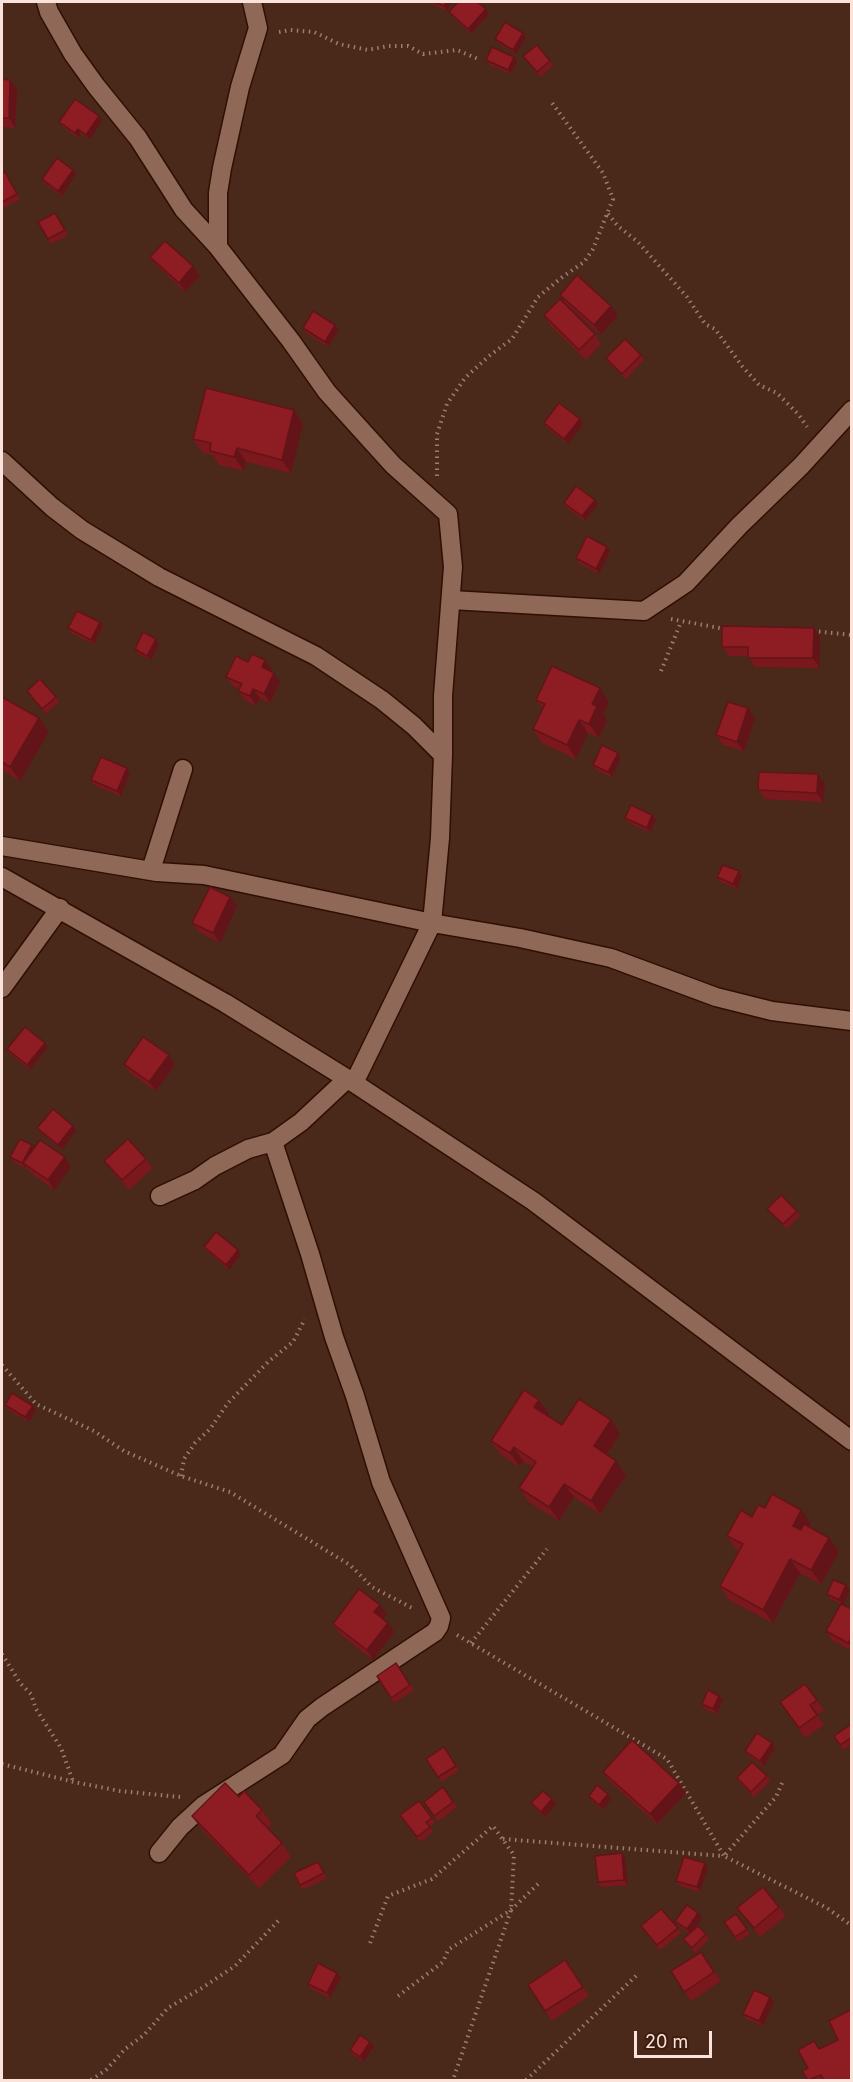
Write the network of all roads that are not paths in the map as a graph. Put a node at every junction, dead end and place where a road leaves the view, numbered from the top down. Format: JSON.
{"nodes":[{"id":1,"x":46,"y":2,"type":"edge"},
{"id":2,"x":252,"y":2,"type":"edge"},
{"id":3,"x":218,"y":247,"type":"junction"},
{"id":4,"x":852,"y":410,"type":"edge"},
{"id":5,"x":2,"y":461,"type":"edge"},
{"id":6,"x":451,"y":600,"type":"junction"},
{"id":7,"x":443,"y":755,"type":"junction"},
{"id":8,"x":183,"y":769,"type":"dead end"},
{"id":9,"x":2,"y":846,"type":"edge"},
{"id":10,"x":151,"y":870,"type":"junction"},
{"id":11,"x":2,"y":877,"type":"edge"},
{"id":12,"x":60,"y":908,"type":"junction"},
{"id":13,"x":432,"y":923,"type":"junction"},
{"id":14,"x":2,"y":988,"type":"edge"},
{"id":15,"x":852,"y":1021,"type":"edge"},
{"id":16,"x":351,"y":1081,"type":"junction"},
{"id":17,"x":273,"y":1142,"type":"junction"},
{"id":18,"x":160,"y":1196,"type":"dead end"},
{"id":19,"x":852,"y":1441,"type":"edge"},
{"id":20,"x":159,"y":1853,"type":"dead end"}],
"edges":[{"from":1,"to":3,"type":"street"},
{"from":2,"to":3,"type":"street"},
{"from":3,"to":6,"type":"street"},
{"from":4,"to":6,"type":"street"},
{"from":5,"to":7,"type":"street"},
{"from":6,"to":7,"type":"street"},
{"from":7,"to":13,"type":"street"},
{"from":8,"to":10,"type":"street"},
{"from":9,"to":10,"type":"street"},
{"from":10,"to":13,"type":"street"},
{"from":11,"to":12,"type":"street"},
{"from":12,"to":14,"type":"street"},
{"from":12,"to":16,"type":"street"},
{"from":13,"to":15,"type":"street"},
{"from":13,"to":16,"type":"street"},
{"from":16,"to":17,"type":"street"},
{"from":16,"to":19,"type":"street"},
{"from":17,"to":18,"type":"street"},
{"from":17,"to":20,"type":"street"}]}
